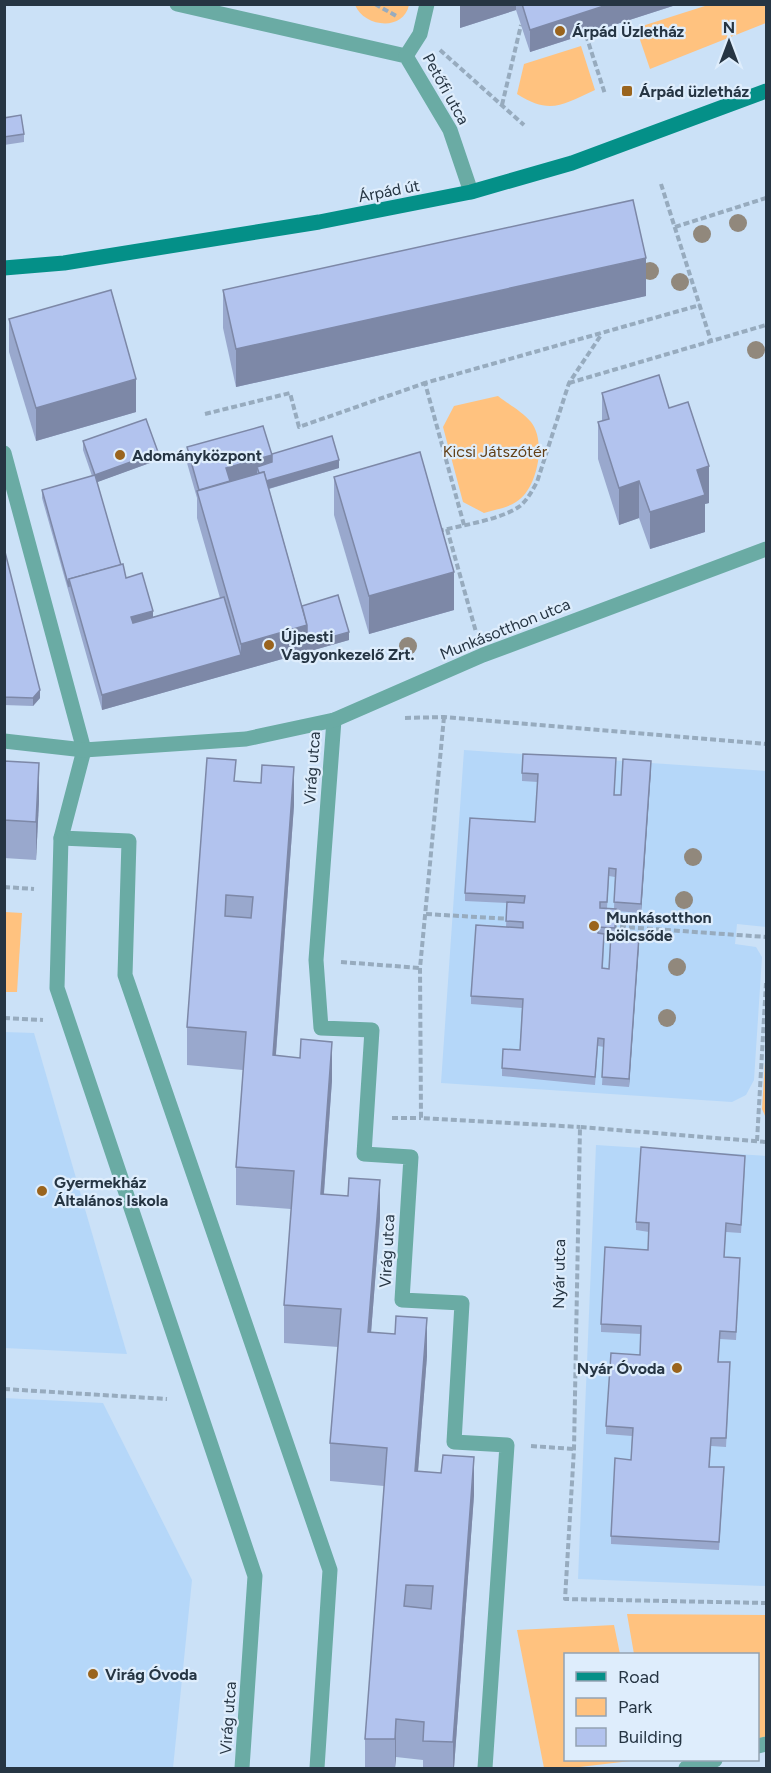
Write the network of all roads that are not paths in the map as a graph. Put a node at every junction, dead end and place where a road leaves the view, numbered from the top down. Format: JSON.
{"nodes":[{"id":1,"x":177,"y":4,"type":"edge"},
{"id":2,"x":427,"y":4,"type":"edge"},
{"id":3,"x":406,"y":56,"type":"junction"},
{"id":4,"x":766,"y":91,"type":"edge"},
{"id":5,"x":471,"y":192,"type":"junction"},
{"id":6,"x":4,"y":268,"type":"edge"},
{"id":7,"x":4,"y":453,"type":"edge"},
{"id":8,"x":766,"y":549,"type":"edge"},
{"id":9,"x":334,"y":720,"type":"junction"},
{"id":10,"x":4,"y":741,"type":"edge"},
{"id":11,"x":84,"y":750,"type":"junction"},
{"id":12,"x":62,"y":838,"type":"junction"},
{"id":13,"x":711,"y":1761,"type":"edge"},
{"id":14,"x":242,"y":1768,"type":"edge"},
{"id":15,"x":317,"y":1768,"type":"edge"},
{"id":16,"x":485,"y":1768,"type":"edge"},
{"id":17,"x":686,"y":1768,"type":"edge"}],
"edges":[{"from":1,"to":3,"type":"street","name":"Petőfi utca"},
{"from":2,"to":3,"type":"street"},
{"from":3,"to":5,"type":"street","name":"Petőfi utca"},
{"from":4,"to":5,"type":"main road","name":"Árpád út"},
{"from":5,"to":6,"type":"main road","name":"Árpád út"},
{"from":7,"to":11,"type":"street","name":"Virág utca"},
{"from":8,"to":9,"type":"street","name":"Munkásotthon utca"},
{"from":9,"to":11,"type":"street","name":"Munkásotthon utca"},
{"from":9,"to":16,"type":"street","name":"Virág utca"},
{"from":10,"to":11,"type":"street","name":"Munkásotthon utca"},
{"from":11,"to":12,"type":"street","name":"Virág utca"},
{"from":12,"to":14,"type":"street","name":"Virág utca"},
{"from":12,"to":15,"type":"street"},
{"from":13,"to":17,"type":"street"}]}
